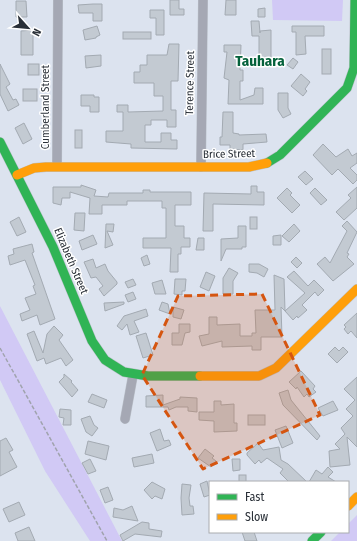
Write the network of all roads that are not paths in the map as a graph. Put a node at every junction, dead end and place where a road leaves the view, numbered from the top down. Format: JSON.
{"nodes":[{"id":1,"x":58,"y":0,"type":"edge"},
{"id":2,"x":203,"y":0,"type":"edge"},
{"id":3,"x":355,"y":0,"type":"edge"},
{"id":4,"x":356,"y":12,"type":"edge"},
{"id":5,"x":0,"y":142,"type":"edge"},
{"id":6,"x":57,"y":166,"type":"junction"},
{"id":7,"x":201,"y":167,"type":"junction"},
{"id":8,"x":17,"y":175,"type":"junction"},
{"id":9,"x":357,"y":289,"type":"edge"},
{"id":10,"x":134,"y":375,"type":"junction"},
{"id":11,"x":125,"y":418,"type":"dead end"},
{"id":12,"x":357,"y":497,"type":"edge"},
{"id":13,"x":349,"y":505,"type":"edge"},
{"id":14,"x":320,"y":533,"type":"edge"},
{"id":15,"x":312,"y":541,"type":"edge"}],
"edges":[{"from":1,"to":6,"type":"street","name":"Cumberland Street"},
{"from":2,"to":7,"type":"street","name":"Terence Street"},
{"from":3,"to":4,"type":"street","name":"Brice Street"},
{"from":4,"to":7,"type":"street","name":"Brice Street"},
{"from":5,"to":8,"type":"street","name":"Elizabeth Street"},
{"from":6,"to":7,"type":"street","name":"Brice Street"},
{"from":6,"to":8,"type":"street","name":"Brice Street"},
{"from":8,"to":10,"type":"street","name":"Elizabeth Street"},
{"from":9,"to":10,"type":"street","name":"Elizabeth Street"},
{"from":10,"to":11,"type":"street"},
{"from":12,"to":13,"type":"street"},
{"from":14,"to":15,"type":"street"}]}
